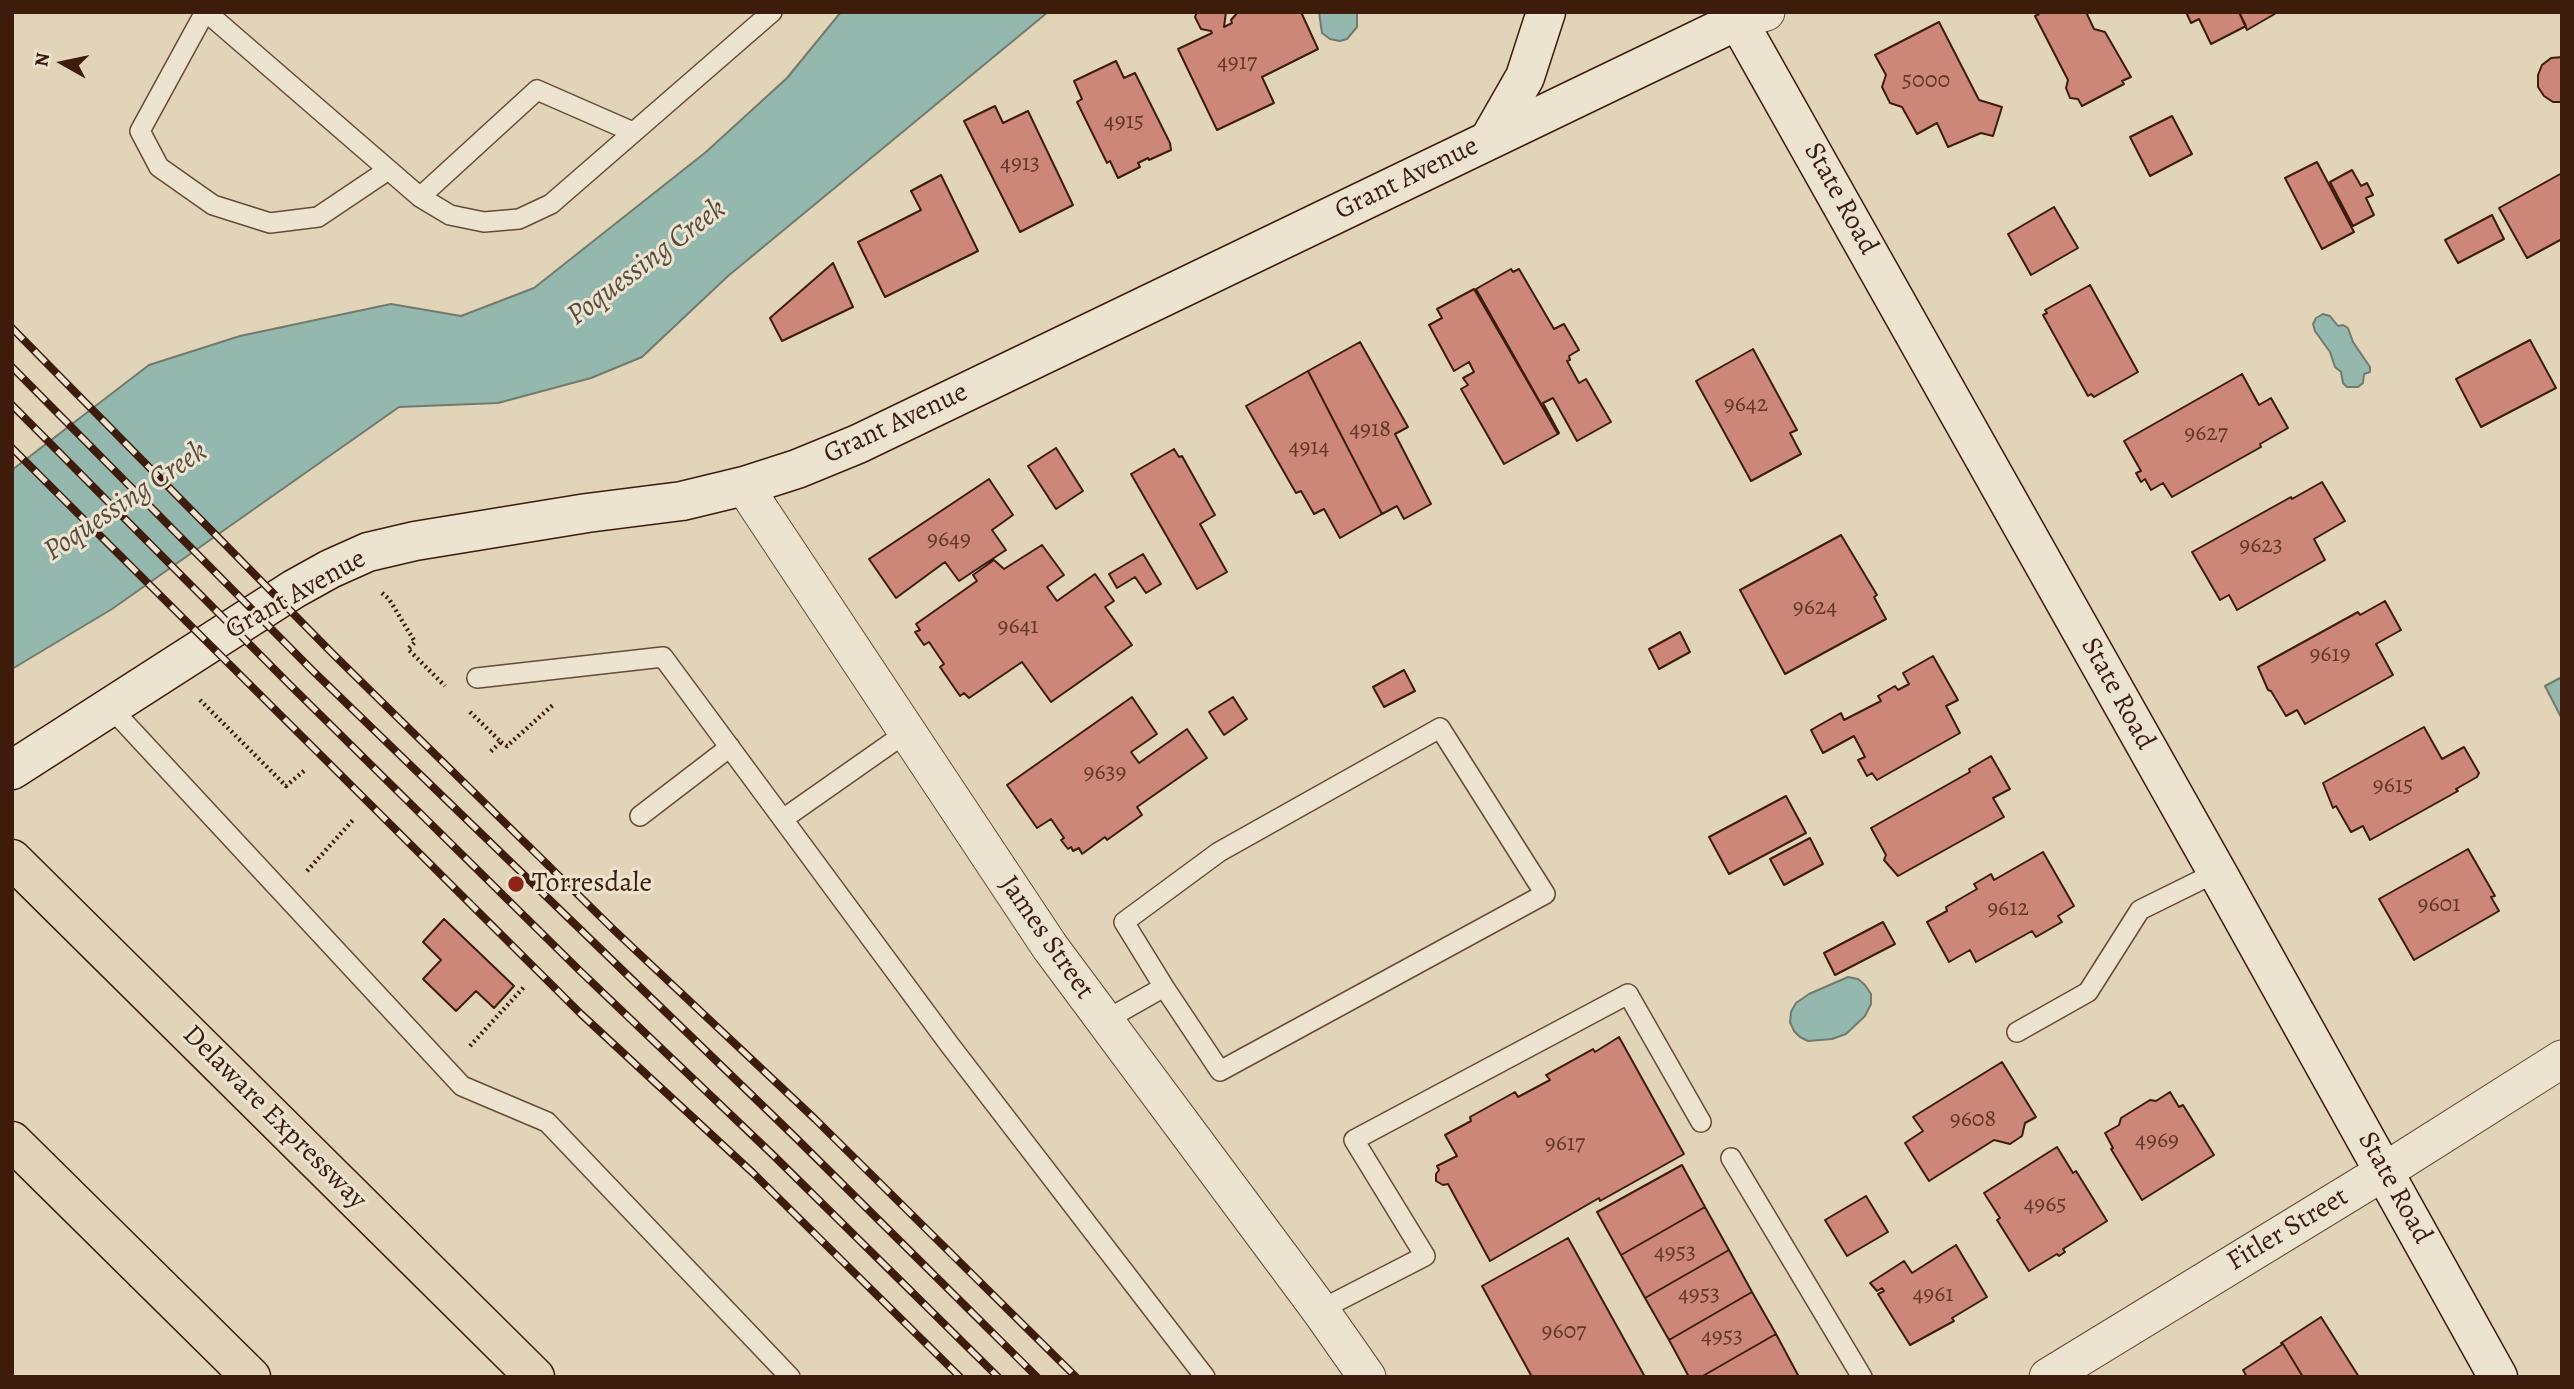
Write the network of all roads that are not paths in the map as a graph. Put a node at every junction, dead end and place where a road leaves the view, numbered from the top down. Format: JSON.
{"nodes":[{"id":1,"x":772,"y":12,"type":"edge"},
{"id":2,"x":1546,"y":12,"type":"edge"},
{"id":3,"x":209,"y":13,"type":"edge"},
{"id":4,"x":1746,"y":15,"type":"edge"},
{"id":5,"x":633,"y":132,"type":"junction"},
{"id":6,"x":1489,"y":140,"type":"junction"},
{"id":7,"x":388,"y":170,"type":"junction"},
{"id":8,"x":420,"y":197,"type":"junction"},
{"id":9,"x":744,"y":486,"type":"junction"},
{"id":10,"x":477,"y":678,"type":"dead end"},
{"id":11,"x":110,"y":707,"type":"junction"},
{"id":12,"x":907,"y":732,"type":"junction"},
{"id":13,"x":730,"y":747,"type":"junction"},
{"id":14,"x":12,"y":770,"type":"edge"},
{"id":15,"x":640,"y":816,"type":"dead end"},
{"id":16,"x":783,"y":819,"type":"junction"},
{"id":17,"x":12,"y":859,"type":"edge"},
{"id":18,"x":2217,"y":872,"type":"junction"},
{"id":19,"x":1164,"y":987,"type":"junction"},
{"id":20,"x":1104,"y":1021,"type":"junction"},
{"id":21,"x":2017,"y":1032,"type":"dead end"},
{"id":22,"x":2562,"y":1059,"type":"edge"},
{"id":23,"x":1701,"y":1122,"type":"dead end"},
{"id":24,"x":12,"y":1141,"type":"edge"},
{"id":25,"x":1731,"y":1158,"type":"dead end"},
{"id":26,"x":2385,"y":1171,"type":"junction"},
{"id":27,"x":1320,"y":1311,"type":"junction"},
{"id":28,"x":251,"y":1377,"type":"edge"},
{"id":29,"x":535,"y":1377,"type":"edge"},
{"id":30,"x":790,"y":1377,"type":"edge"},
{"id":31,"x":1205,"y":1377,"type":"edge"},
{"id":32,"x":1367,"y":1377,"type":"edge"},
{"id":33,"x":1861,"y":1377,"type":"edge"},
{"id":34,"x":2048,"y":1377,"type":"edge"},
{"id":35,"x":2498,"y":1377,"type":"edge"}],
"edges":[{"from":1,"to":5,"type":"lane"},
{"from":2,"to":6,"type":"street"},
{"from":3,"to":7,"type":"lane"},
{"from":3,"to":7,"type":"lane"},
{"from":4,"to":6,"type":"street","name":"Grant Avenue"},
{"from":4,"to":18,"type":"street","name":"State Road"},
{"from":5,"to":8,"type":"lane"},
{"from":5,"to":8,"type":"lane"},
{"from":6,"to":9,"type":"street","name":"Grant Avenue"},
{"from":7,"to":8,"type":"lane"},
{"from":9,"to":11,"type":"street","name":"Grant Avenue"},
{"from":9,"to":12,"type":"street","name":"James Street"},
{"from":10,"to":13,"type":"lane"},
{"from":11,"to":14,"type":"street","name":"Grant Avenue"},
{"from":11,"to":30,"type":"lane"},
{"from":12,"to":16,"type":"lane"},
{"from":12,"to":20,"type":"street","name":"James Street"},
{"from":13,"to":15,"type":"lane"},
{"from":13,"to":16,"type":"lane"},
{"from":16,"to":31,"type":"lane"},
{"from":17,"to":29,"type":"highway","name":"Delaware Expressway"},
{"from":18,"to":21,"type":"lane"},
{"from":18,"to":26,"type":"street","name":"State Road"},
{"from":19,"to":19,"type":"lane"},
{"from":19,"to":20,"type":"lane"},
{"from":20,"to":27,"type":"street","name":"James Street"},
{"from":22,"to":26,"type":"street","name":"Fitler Street"},
{"from":23,"to":27,"type":"lane"},
{"from":24,"to":28,"type":"highway"},
{"from":25,"to":33,"type":"lane"},
{"from":26,"to":34,"type":"street","name":"Fitler Street"},
{"from":26,"to":35,"type":"street","name":"State Road"},
{"from":27,"to":32,"type":"street","name":"James Street"}]}
